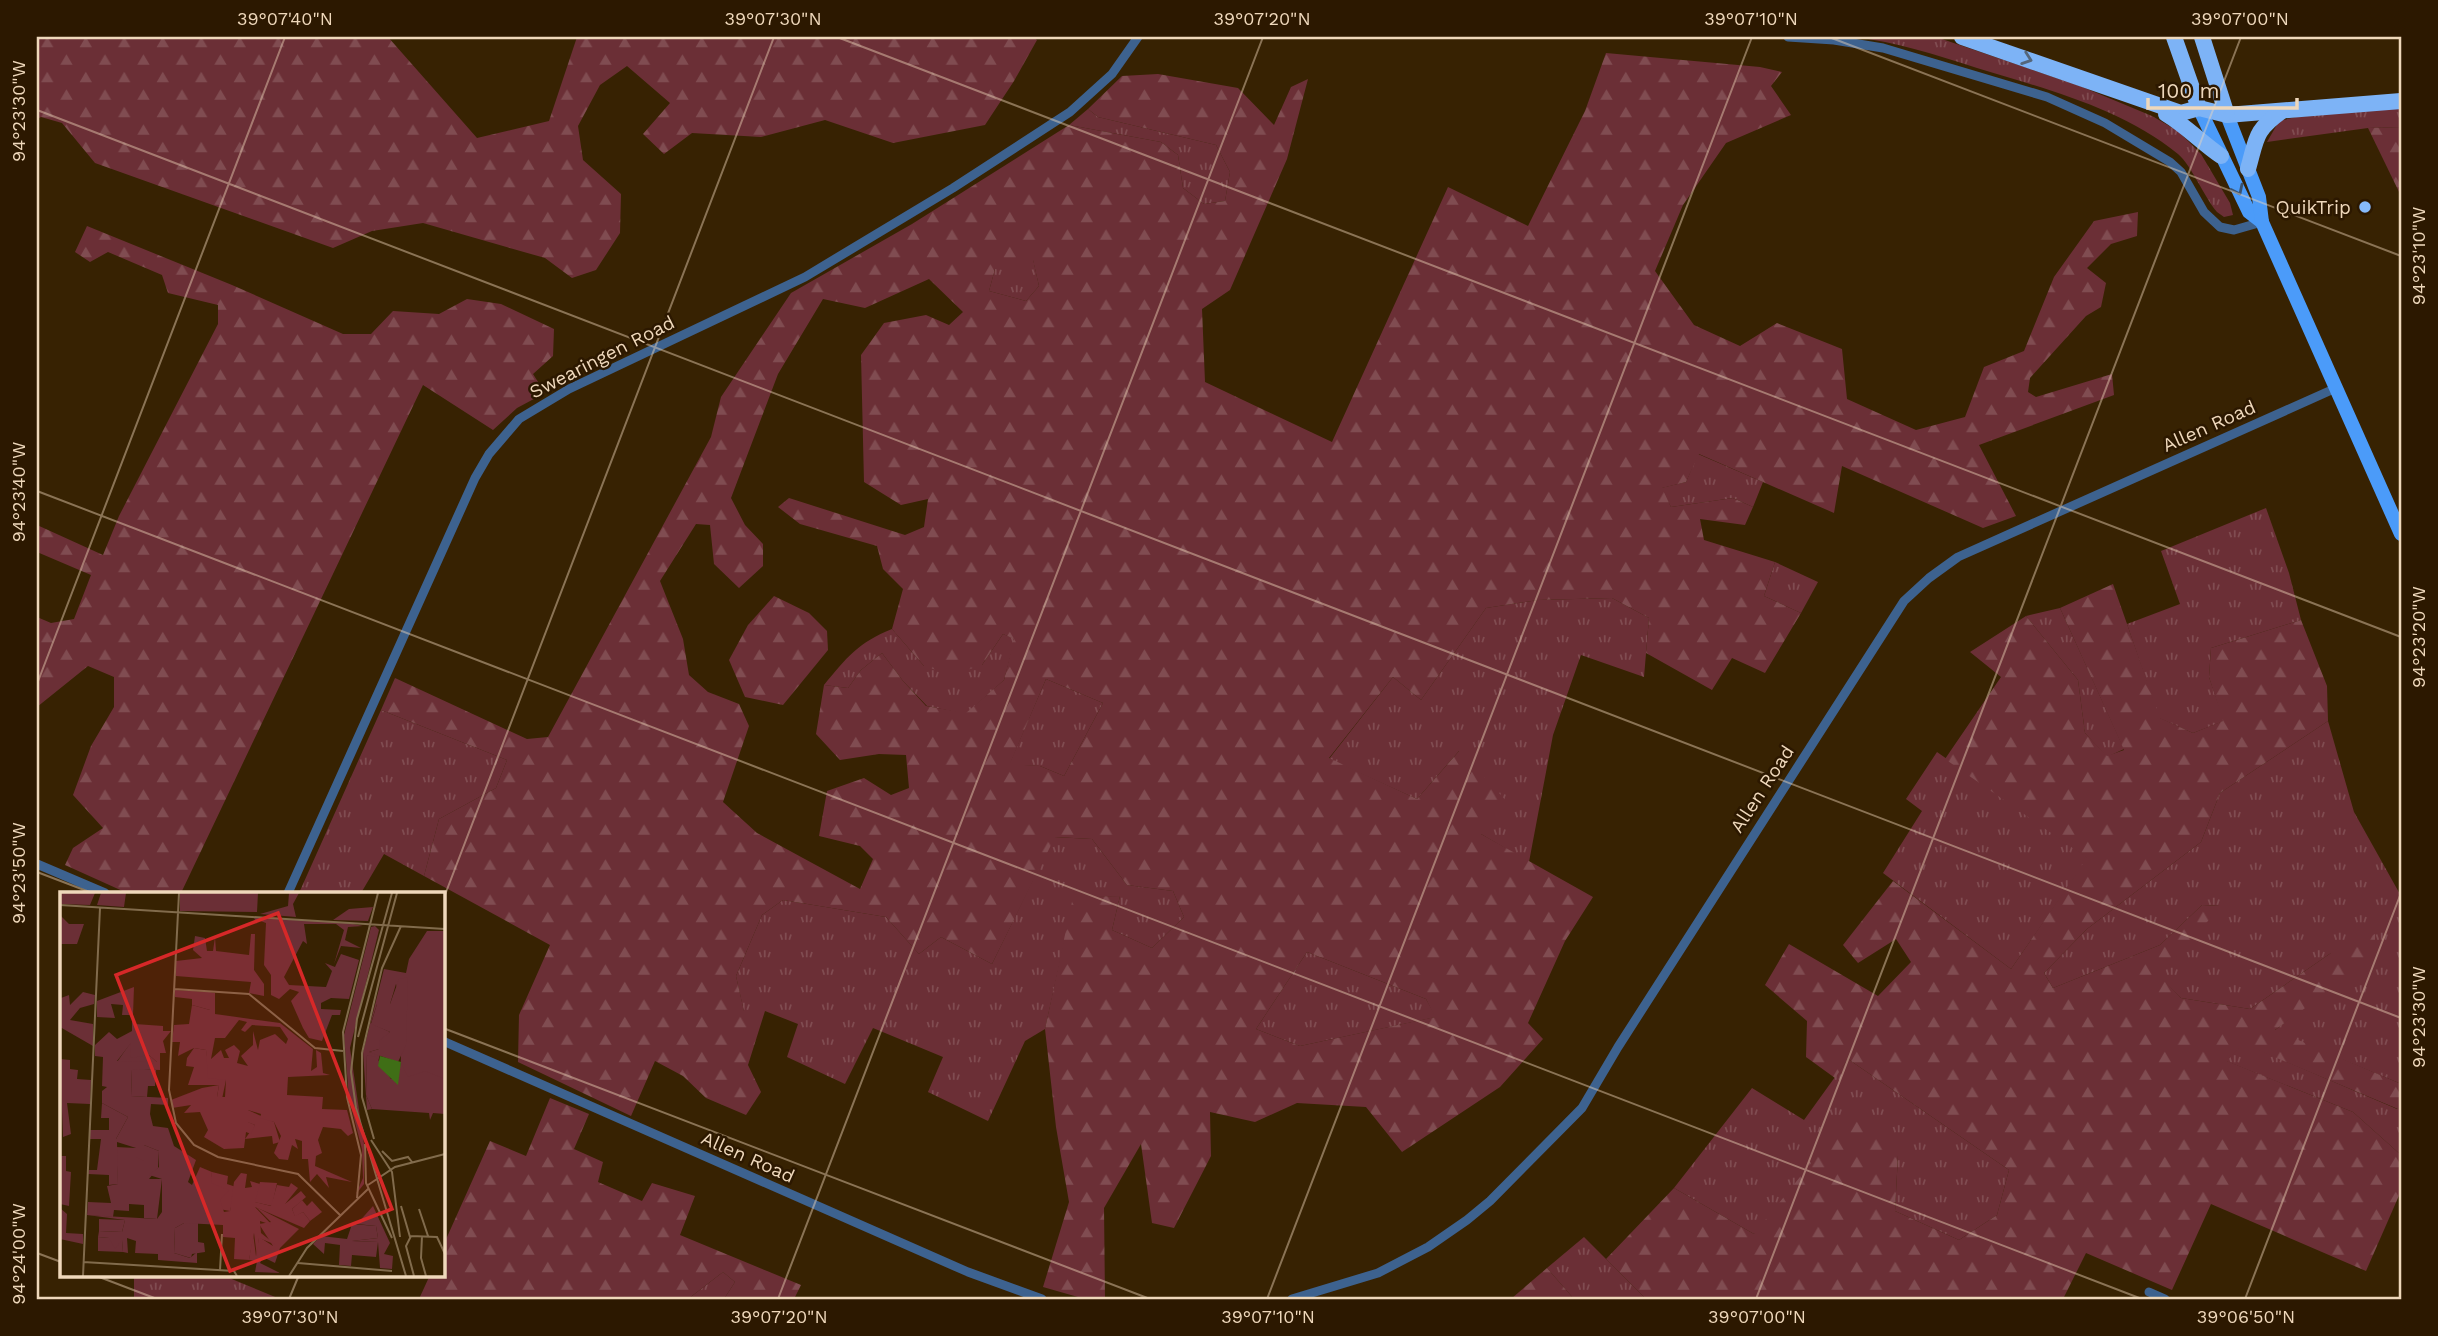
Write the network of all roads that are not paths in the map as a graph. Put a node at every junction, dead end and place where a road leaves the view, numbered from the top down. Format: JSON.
{"nodes":[{"id":1,"x":1138,"y":37,"type":"edge"},
{"id":2,"x":1788,"y":37,"type":"edge"},
{"id":3,"x":1962,"y":37,"type":"edge"},
{"id":4,"x":2174,"y":37,"type":"edge"},
{"id":5,"x":2202,"y":37,"type":"edge"},
{"id":6,"x":2142,"y":101,"type":"junction"},
{"id":7,"x":2401,"y":101,"type":"edge"},
{"id":8,"x":2199,"y":108,"type":"junction"},
{"id":9,"x":2282,"y":111,"type":"junction"},
{"id":10,"x":2227,"y":115,"type":"junction"},
{"id":11,"x":2221,"y":156,"type":"junction"},
{"id":12,"x":2248,"y":169,"type":"junction"},
{"id":13,"x":2262,"y":222,"type":"junction"},
{"id":14,"x":2336,"y":388,"type":"junction"},
{"id":15,"x":2401,"y":534,"type":"edge"},
{"id":16,"x":37,"y":864,"type":"edge"},
{"id":17,"x":103,"y":892,"type":"edge"},
{"id":18,"x":288,"y":892,"type":"edge"},
{"id":19,"x":444,"y":1041,"type":"edge"},
{"id":20,"x":2149,"y":1292,"type":"dead end"},
{"id":21,"x":1042,"y":1299,"type":"edge"},
{"id":22,"x":1292,"y":1299,"type":"edge"},
{"id":23,"x":2165,"y":1299,"type":"edge"}],
"edges":[{"from":1,"to":18,"type":"street","name":"Swearingen Road"},
{"from":2,"to":13,"type":"street"},
{"from":3,"to":6,"type":"highway","one_way":true},
{"from":4,"to":8,"type":"highway"},
{"from":5,"to":10,"type":"highway"},
{"from":6,"to":8,"type":"highway"},
{"from":6,"to":11,"type":"highway"},
{"from":7,"to":9,"type":"highway"},
{"from":8,"to":10,"type":"highway"},
{"from":8,"to":11,"type":"main road"},
{"from":9,"to":10,"type":"highway"},
{"from":9,"to":12,"type":"highway"},
{"from":10,"to":12,"type":"main road"},
{"from":11,"to":13,"type":"main road","one_way":true},
{"from":12,"to":13,"type":"main road"},
{"from":13,"to":14,"type":"main road"},
{"from":14,"to":15,"type":"main road"},
{"from":14,"to":22,"type":"street","name":"Allen Road"},
{"from":16,"to":17,"type":"street"},
{"from":19,"to":21,"type":"street","name":"Allen Road"},
{"from":20,"to":23,"type":"street"}]}
